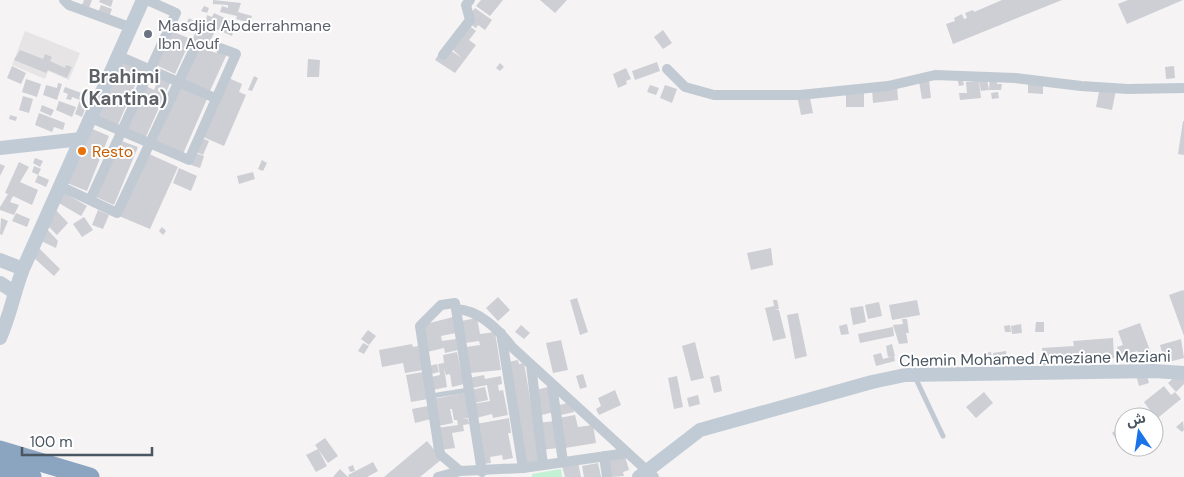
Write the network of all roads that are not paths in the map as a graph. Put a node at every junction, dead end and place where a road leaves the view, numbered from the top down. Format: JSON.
{"nodes":[{"id":1,"x":64,"y":0,"type":"edge"},
{"id":2,"x":143,"y":0,"type":"edge"},
{"id":3,"x":147,"y":0,"type":"edge"},
{"id":4,"x":470,"y":0,"type":"edge"},
{"id":5,"x":132,"y":28,"type":"junction"},
{"id":6,"x":195,"y":47,"type":"dead end"},
{"id":7,"x":220,"y":48,"type":"dead end"},
{"id":8,"x":119,"y":56,"type":"junction"},
{"id":9,"x":443,"y":56,"type":"dead end"},
{"id":10,"x":150,"y":69,"type":"junction"},
{"id":11,"x":667,"y":69,"type":"dead end"},
{"id":12,"x":178,"y":82,"type":"junction"},
{"id":13,"x":1184,"y":88,"type":"edge"},
{"id":14,"x":215,"y":98,"type":"junction"},
{"id":15,"x":91,"y":118,"type":"junction"},
{"id":16,"x":121,"y":131,"type":"junction"},
{"id":17,"x":81,"y":139,"type":"junction"},
{"id":18,"x":150,"y":143,"type":"junction"},
{"id":19,"x":0,"y":148,"type":"edge"},
{"id":20,"x":60,"y":186,"type":"junction"},
{"id":21,"x":90,"y":200,"type":"junction"},
{"id":22,"x":0,"y":260,"type":"edge"},
{"id":23,"x":23,"y":269,"type":"junction"},
{"id":24,"x":0,"y":283,"type":"edge"},
{"id":25,"x":13,"y":294,"type":"junction"},
{"id":26,"x":456,"y":308,"type":"junction"},
{"id":27,"x":0,"y":311,"type":"edge"},
{"id":28,"x":501,"y":332,"type":"junction"},
{"id":29,"x":0,"y":338,"type":"edge"},
{"id":30,"x":531,"y":365,"type":"junction"},
{"id":31,"x":1184,"y":373,"type":"edge"},
{"id":32,"x":914,"y":375,"type":"junction"},
{"id":33,"x":552,"y":385,"type":"junction"},
{"id":34,"x":469,"y":390,"type":"junction"},
{"id":35,"x":431,"y":396,"type":"junction"},
{"id":36,"x":943,"y":436,"type":"dead end"},
{"id":37,"x":0,"y":450,"type":"edge"},
{"id":38,"x":627,"y":453,"type":"junction"},
{"id":39,"x":604,"y":456,"type":"junction"},
{"id":40,"x":563,"y":462,"type":"junction"},
{"id":41,"x":543,"y":465,"type":"junction"},
{"id":42,"x":0,"y":467,"type":"edge"},
{"id":43,"x":523,"y":468,"type":"junction"},
{"id":44,"x":460,"y":471,"type":"junction"},
{"id":45,"x":482,"y":472,"type":"junction"},
{"id":46,"x":647,"y":475,"type":"edge"},
{"id":47,"x":32,"y":477,"type":"edge"},
{"id":48,"x":90,"y":477,"type":"edge"},
{"id":49,"x":438,"y":477,"type":"edge"},
{"id":50,"x":607,"y":477,"type":"edge"}],
"edges":[{"from":1,"to":5,"type":"street"},
{"from":2,"to":5,"type":"main road"},
{"from":3,"to":10,"type":"street"},
{"from":4,"to":9,"type":"street"},
{"from":5,"to":8,"type":"main road"},
{"from":6,"to":12,"type":"street"},
{"from":7,"to":14,"type":"street"},
{"from":8,"to":10,"type":"street"},
{"from":8,"to":15,"type":"main road"},
{"from":10,"to":12,"type":"street"},
{"from":10,"to":16,"type":"street"},
{"from":11,"to":13,"type":"street"},
{"from":12,"to":14,"type":"street"},
{"from":12,"to":18,"type":"street"},
{"from":14,"to":18,"type":"street"},
{"from":15,"to":16,"type":"street"},
{"from":15,"to":17,"type":"main road"},
{"from":16,"to":18,"type":"street"},
{"from":16,"to":21,"type":"street"},
{"from":17,"to":19,"type":"main road"},
{"from":17,"to":20,"type":"main road"},
{"from":18,"to":21,"type":"street"},
{"from":20,"to":21,"type":"street"},
{"from":20,"to":23,"type":"main road"},
{"from":22,"to":23,"type":"main road"},
{"from":23,"to":25,"type":"main road"},
{"from":24,"to":25,"type":"main road"},
{"from":25,"to":27,"type":"main road"},
{"from":25,"to":29,"type":"main road"},
{"from":26,"to":28,"type":"street"},
{"from":26,"to":34,"type":"street"},
{"from":26,"to":35,"type":"street"},
{"from":28,"to":30,"type":"street"},
{"from":28,"to":43,"type":"street"},
{"from":30,"to":33,"type":"street"},
{"from":30,"to":41,"type":"street"},
{"from":31,"to":32,"type":"main road","name":"Chemin Mohamed Ameziane Meziani"},
{"from":32,"to":36,"type":"lane"},
{"from":32,"to":46,"type":"main road","name":"Chemin Mohamed Ameziane Meziani"},
{"from":33,"to":38,"type":"street"},
{"from":33,"to":40,"type":"street"},
{"from":34,"to":35,"type":"lane"},
{"from":34,"to":45,"type":"street"},
{"from":35,"to":44,"type":"street"},
{"from":37,"to":48,"type":"highway"},
{"from":38,"to":39,"type":"street"},
{"from":38,"to":46,"type":"street"},
{"from":39,"to":40,"type":"street"},
{"from":39,"to":50,"type":"street"},
{"from":40,"to":41,"type":"street"},
{"from":41,"to":43,"type":"street"},
{"from":42,"to":47,"type":"highway"},
{"from":43,"to":45,"type":"street"},
{"from":44,"to":45,"type":"street"},
{"from":44,"to":49,"type":"street"}]}
